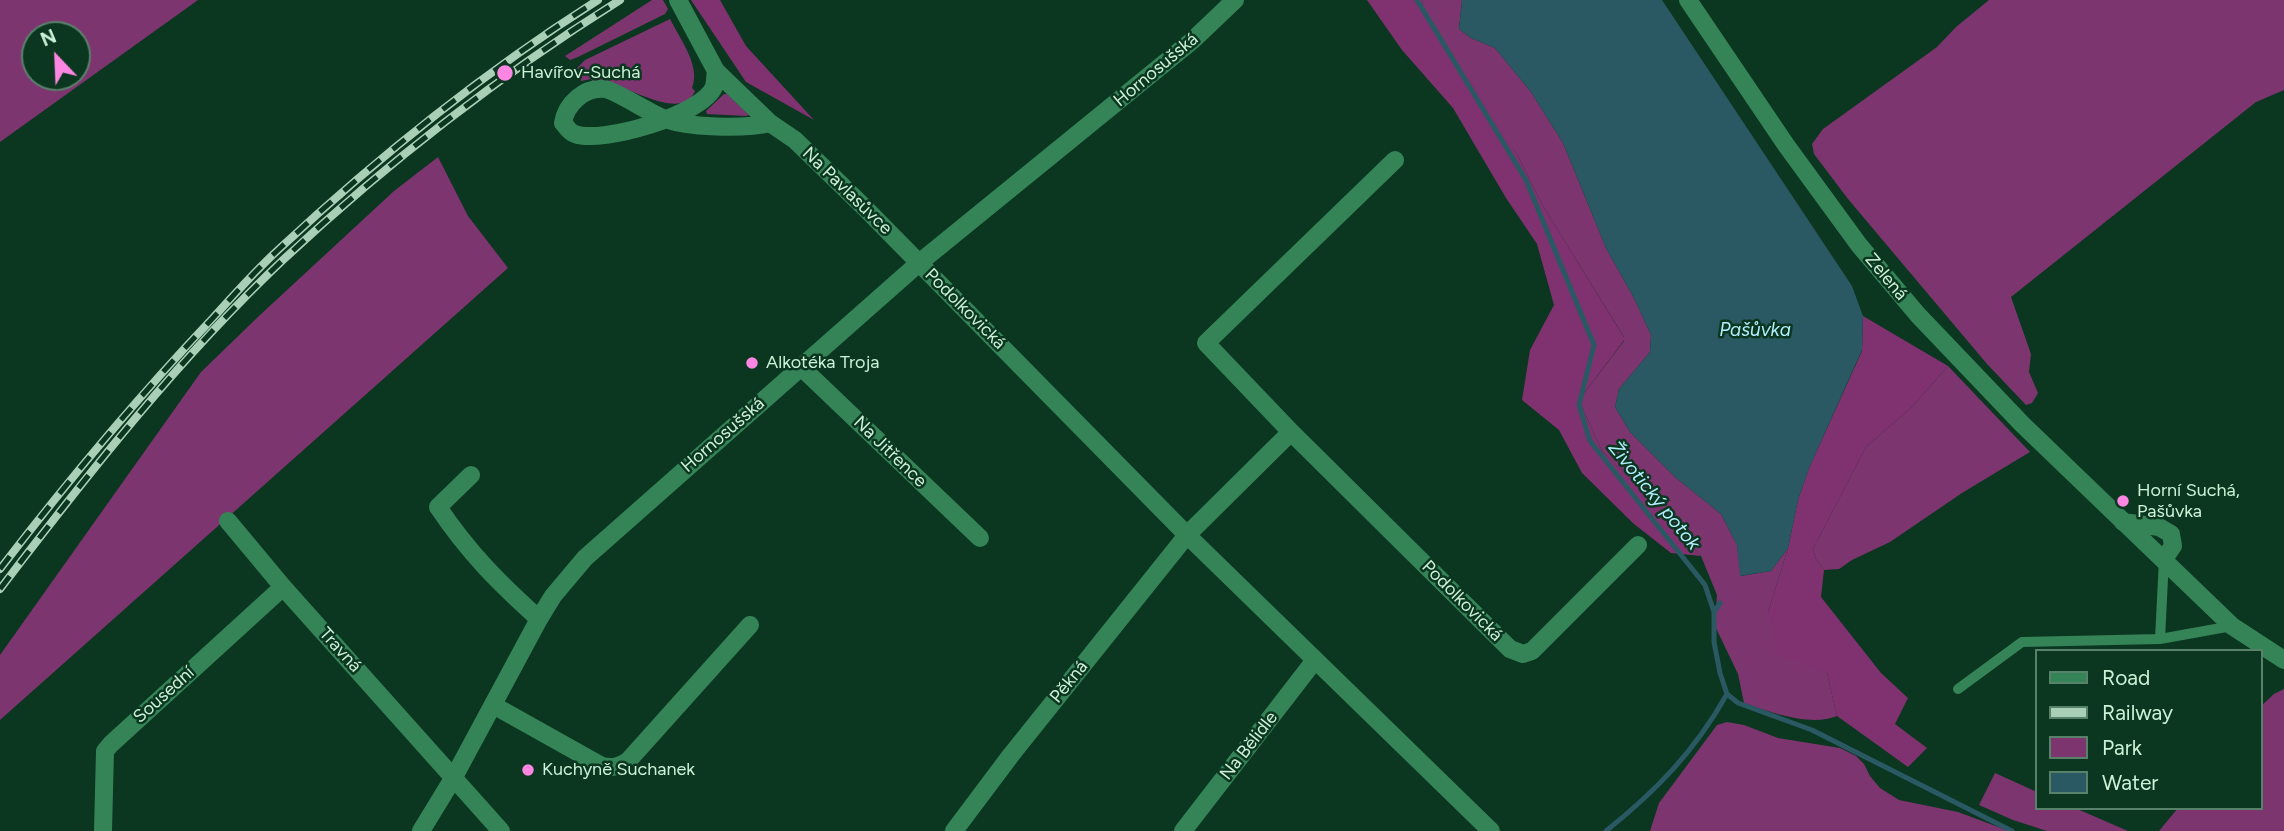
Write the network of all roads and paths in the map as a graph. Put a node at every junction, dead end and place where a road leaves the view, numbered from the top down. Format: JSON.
{"nodes":[{"id":1,"x":678,"y":0,"type":"edge"},
{"id":2,"x":1235,"y":0,"type":"edge"},
{"id":3,"x":1688,"y":0,"type":"edge"},
{"id":4,"x":716,"y":71,"type":"junction"},
{"id":5,"x":666,"y":120,"type":"junction"},
{"id":6,"x":771,"y":123,"type":"junction"},
{"id":7,"x":1395,"y":160,"type":"dead end"},
{"id":8,"x":919,"y":263,"type":"junction"},
{"id":9,"x":801,"y":367,"type":"junction"},
{"id":10,"x":1291,"y":432,"type":"junction"},
{"id":11,"x":471,"y":475,"type":"dead end"},
{"id":12,"x":228,"y":521,"type":"dead end"},
{"id":13,"x":1187,"y":535,"type":"junction"},
{"id":14,"x":979,"y":538,"type":"dead end"},
{"id":15,"x":1638,"y":545,"type":"dead end"},
{"id":16,"x":2164,"y":559,"type":"junction"},
{"id":17,"x":283,"y":587,"type":"junction"},
{"id":18,"x":539,"y":619,"type":"junction"},
{"id":19,"x":750,"y":625,"type":"dead end"},
{"id":20,"x":2232,"y":626,"type":"junction"},
{"id":21,"x":2160,"y":639,"type":"junction"},
{"id":22,"x":1315,"y":660,"type":"junction"},
{"id":23,"x":2284,"y":660,"type":"edge"},
{"id":24,"x":1958,"y":689,"type":"dead end"},
{"id":25,"x":492,"y":705,"type":"junction"},
{"id":26,"x":454,"y":777,"type":"junction"},
{"id":27,"x":103,"y":831,"type":"edge"},
{"id":28,"x":421,"y":831,"type":"edge"},
{"id":29,"x":501,"y":831,"type":"edge"},
{"id":30,"x":954,"y":831,"type":"edge"},
{"id":31,"x":1183,"y":831,"type":"edge"},
{"id":32,"x":1491,"y":831,"type":"edge"}],
"edges":[{"from":1,"to":4,"type":"street"},
{"from":2,"to":8,"type":"street","name":"Hornosušská"},
{"from":3,"to":16,"type":"street","name":"Zelená"},
{"from":4,"to":5,"type":"street"},
{"from":4,"to":6,"type":"street","name":"Na Pavlasůvce"},
{"from":5,"to":5,"type":"street"},
{"from":5,"to":6,"type":"street"},
{"from":6,"to":8,"type":"street","name":"Na Pavlasůvce"},
{"from":7,"to":10,"type":"street","name":"Podolkovická"},
{"from":8,"to":9,"type":"street","name":"Hornosušská"},
{"from":8,"to":13,"type":"street","name":"Podolkovická"},
{"from":9,"to":14,"type":"street","name":"Na Jitřence"},
{"from":9,"to":18,"type":"street","name":"Hornosušská"},
{"from":10,"to":13,"type":"street"},
{"from":10,"to":15,"type":"street","name":"Podolkovická"},
{"from":11,"to":18,"type":"street"},
{"from":12,"to":17,"type":"street","name":"Travná"},
{"from":13,"to":22,"type":"street","name":"Podolkovická"},
{"from":13,"to":30,"type":"street","name":"Pěkná"},
{"from":16,"to":20,"type":"street"},
{"from":16,"to":21,"type":"lane"},
{"from":17,"to":26,"type":"street","name":"Travná"},
{"from":17,"to":27,"type":"street","name":"Sousední"},
{"from":18,"to":25,"type":"street","name":"Hornosušská"},
{"from":19,"to":25,"type":"street"},
{"from":20,"to":21,"type":"lane"},
{"from":20,"to":23,"type":"street"},
{"from":21,"to":24,"type":"lane"},
{"from":22,"to":31,"type":"street","name":"Na Bělidle"},
{"from":22,"to":32,"type":"street","name":"Podolkovická"},
{"from":25,"to":26,"type":"street","name":"Hornosušská"},
{"from":26,"to":28,"type":"street","name":"Hornosušská"},
{"from":26,"to":29,"type":"street","name":"Travná"}]}
